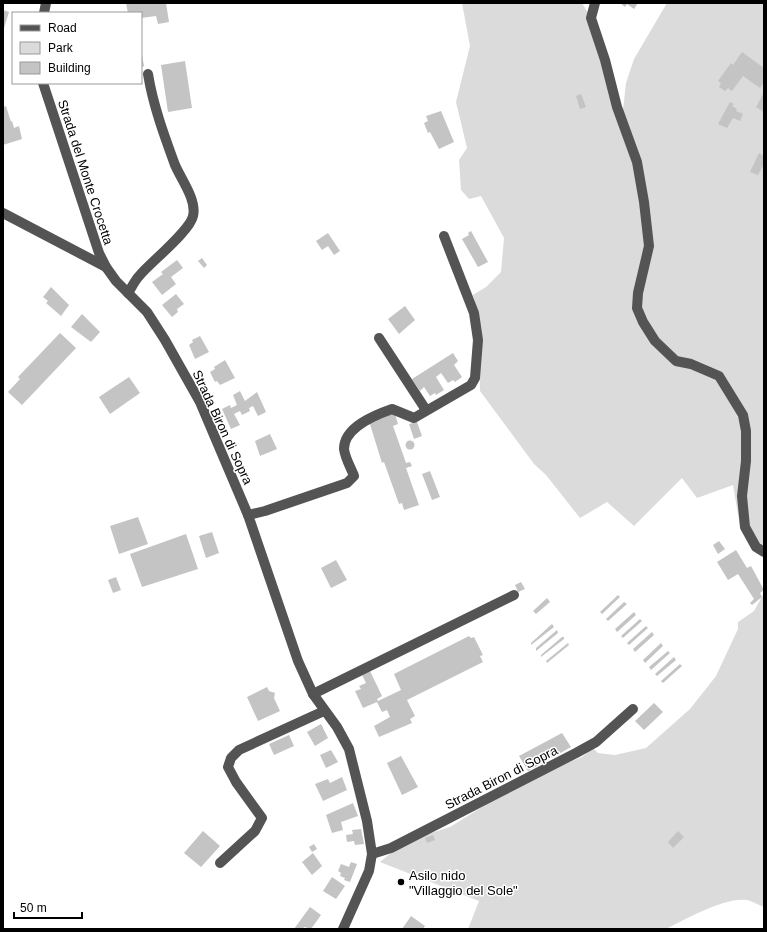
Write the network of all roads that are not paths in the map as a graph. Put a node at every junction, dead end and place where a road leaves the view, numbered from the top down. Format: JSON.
{"nodes":[{"id":1,"x":596,"y":3,"type":"edge"},
{"id":2,"x":148,"y":74,"type":"dead end"},
{"id":3,"x":43,"y":84,"type":"edge"},
{"id":4,"x":3,"y":213,"type":"edge"},
{"id":5,"x":444,"y":236,"type":"dead end"},
{"id":6,"x":106,"y":267,"type":"junction"},
{"id":7,"x":128,"y":293,"type":"junction"},
{"id":8,"x":379,"y":338,"type":"dead end"},
{"id":9,"x":426,"y":410,"type":"junction"},
{"id":10,"x":248,"y":515,"type":"junction"},
{"id":11,"x":764,"y":552,"type":"edge"},
{"id":12,"x":514,"y":596,"type":"dead end"},
{"id":13,"x":313,"y":694,"type":"junction"},
{"id":14,"x":633,"y":709,"type":"dead end"},
{"id":15,"x":324,"y":711,"type":"junction"},
{"id":16,"x":372,"y":854,"type":"junction"},
{"id":17,"x":220,"y":864,"type":"dead end"},
{"id":18,"x":343,"y":929,"type":"edge"}],
"edges":[{"from":1,"to":11,"type":"street"},
{"from":2,"to":7,"type":"street"},
{"from":3,"to":6,"type":"street","name":"Strada del Monte Crocetta"},
{"from":4,"to":6,"type":"street"},
{"from":5,"to":9,"type":"street"},
{"from":6,"to":7,"type":"street","name":"Strada Biron di Sopra"},
{"from":7,"to":10,"type":"street","name":"Strada Biron di Sopra"},
{"from":8,"to":9,"type":"street"},
{"from":9,"to":10,"type":"street"},
{"from":10,"to":13,"type":"street","name":"Strada Biron di Sopra"},
{"from":12,"to":13,"type":"street"},
{"from":13,"to":15,"type":"street","name":"Strada Biron di Sopra"},
{"from":14,"to":16,"type":"street","name":"Strada Biron di Sopra"},
{"from":15,"to":16,"type":"street","name":"Strada Biron di Sopra"},
{"from":15,"to":17,"type":"street"},
{"from":16,"to":18,"type":"street","name":"Strada Biron di Sopra"}]}
